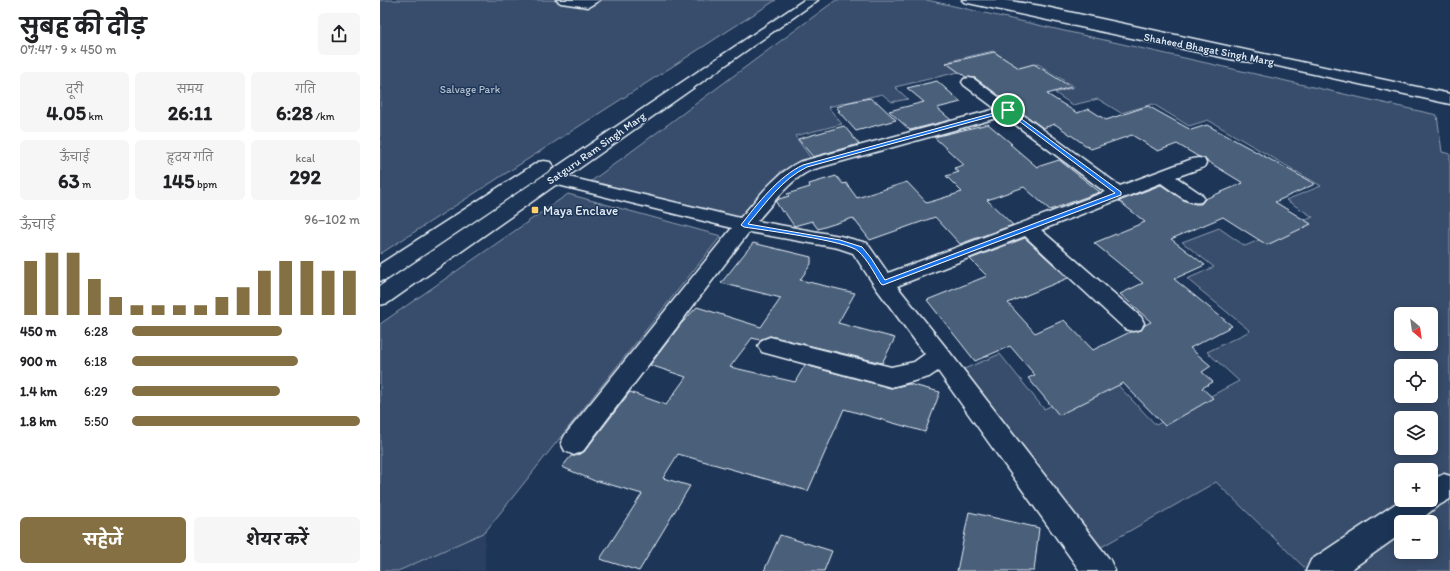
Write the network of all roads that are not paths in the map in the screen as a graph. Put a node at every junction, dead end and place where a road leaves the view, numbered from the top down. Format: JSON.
{"nodes":[{"id":1,"x":561,"y":0,"type":"edge"},
{"id":2,"x":595,"y":0,"type":"edge"},
{"id":3,"x":797,"y":0,"type":"edge"},
{"id":4,"x":812,"y":0,"type":"edge"},
{"id":5,"x":968,"y":0,"type":"edge"},
{"id":6,"x":984,"y":0,"type":"edge"},
{"id":7,"x":1010,"y":0,"type":"edge"},
{"id":8,"x":1032,"y":0,"type":"edge"},
{"id":9,"x":1227,"y":48,"type":"junction"},
{"id":10,"x":1266,"y":56,"type":"junction"},
{"id":11,"x":969,"y":82,"type":"dead end"},
{"id":12,"x":1450,"y":91,"type":"edge"},
{"id":13,"x":1450,"y":99,"type":"edge"},
{"id":14,"x":1008,"y":110,"type":"junction"},
{"id":15,"x":1198,"y":163,"type":"dead end"},
{"id":16,"x":1164,"y":177,"type":"junction"},
{"id":17,"x":552,"y":178,"type":"junction"},
{"id":18,"x":1119,"y":194,"type":"junction"},
{"id":19,"x":1195,"y":198,"type":"dead end"},
{"id":20,"x":744,"y":225,"type":"junction"},
{"id":21,"x":1027,"y":228,"type":"junction"},
{"id":22,"x":380,"y":274,"type":"edge"},
{"id":23,"x":883,"y":283,"type":"junction"},
{"id":24,"x":380,"y":297,"type":"edge"},
{"id":25,"x":1133,"y":323,"type":"dead end"},
{"id":26,"x":770,"y":346,"type":"dead end"},
{"id":27,"x":940,"y":356,"type":"junction"},
{"id":28,"x":574,"y":443,"type":"dead end"},
{"id":29,"x":1415,"y":507,"type":"edge"},
{"id":30,"x":1099,"y":571,"type":"edge"},
{"id":31,"x":1322,"y":571,"type":"edge"}],
"edges":[{"from":1,"to":2,"type":"street"},
{"from":3,"to":22,"type":"main road","name":"Satguru Ram Singh Marg"},
{"from":4,"to":17,"type":"main road","name":"Satguru Ram Singh Marg"},
{"from":5,"to":10,"type":"main road","name":"Shaheed Bhagat Singh Marg"},
{"from":6,"to":9,"type":"main road"},
{"from":7,"to":9,"type":"main road"},
{"from":8,"to":10,"type":"main road","name":"Shaheed Bhagat Singh Marg"},
{"from":9,"to":10,"type":"main road"},
{"from":10,"to":12,"type":"main road","name":"Shaheed Bhagat Singh Marg"},
{"from":10,"to":13,"type":"main road","name":"Shaheed Bhagat Singh Marg"},
{"from":11,"to":14,"type":"street"},
{"from":14,"to":18,"type":"street"},
{"from":14,"to":20,"type":"street"},
{"from":15,"to":16,"type":"street"},
{"from":16,"to":18,"type":"street"},
{"from":16,"to":19,"type":"street"},
{"from":17,"to":20,"type":"street"},
{"from":17,"to":24,"type":"main road","name":"Satguru Ram Singh Marg"},
{"from":18,"to":21,"type":"street"},
{"from":20,"to":23,"type":"street"},
{"from":20,"to":28,"type":"street"},
{"from":21,"to":23,"type":"street"},
{"from":21,"to":25,"type":"street"},
{"from":23,"to":27,"type":"street"},
{"from":26,"to":27,"type":"street"},
{"from":27,"to":30,"type":"street"},
{"from":29,"to":31,"type":"street"}]}
